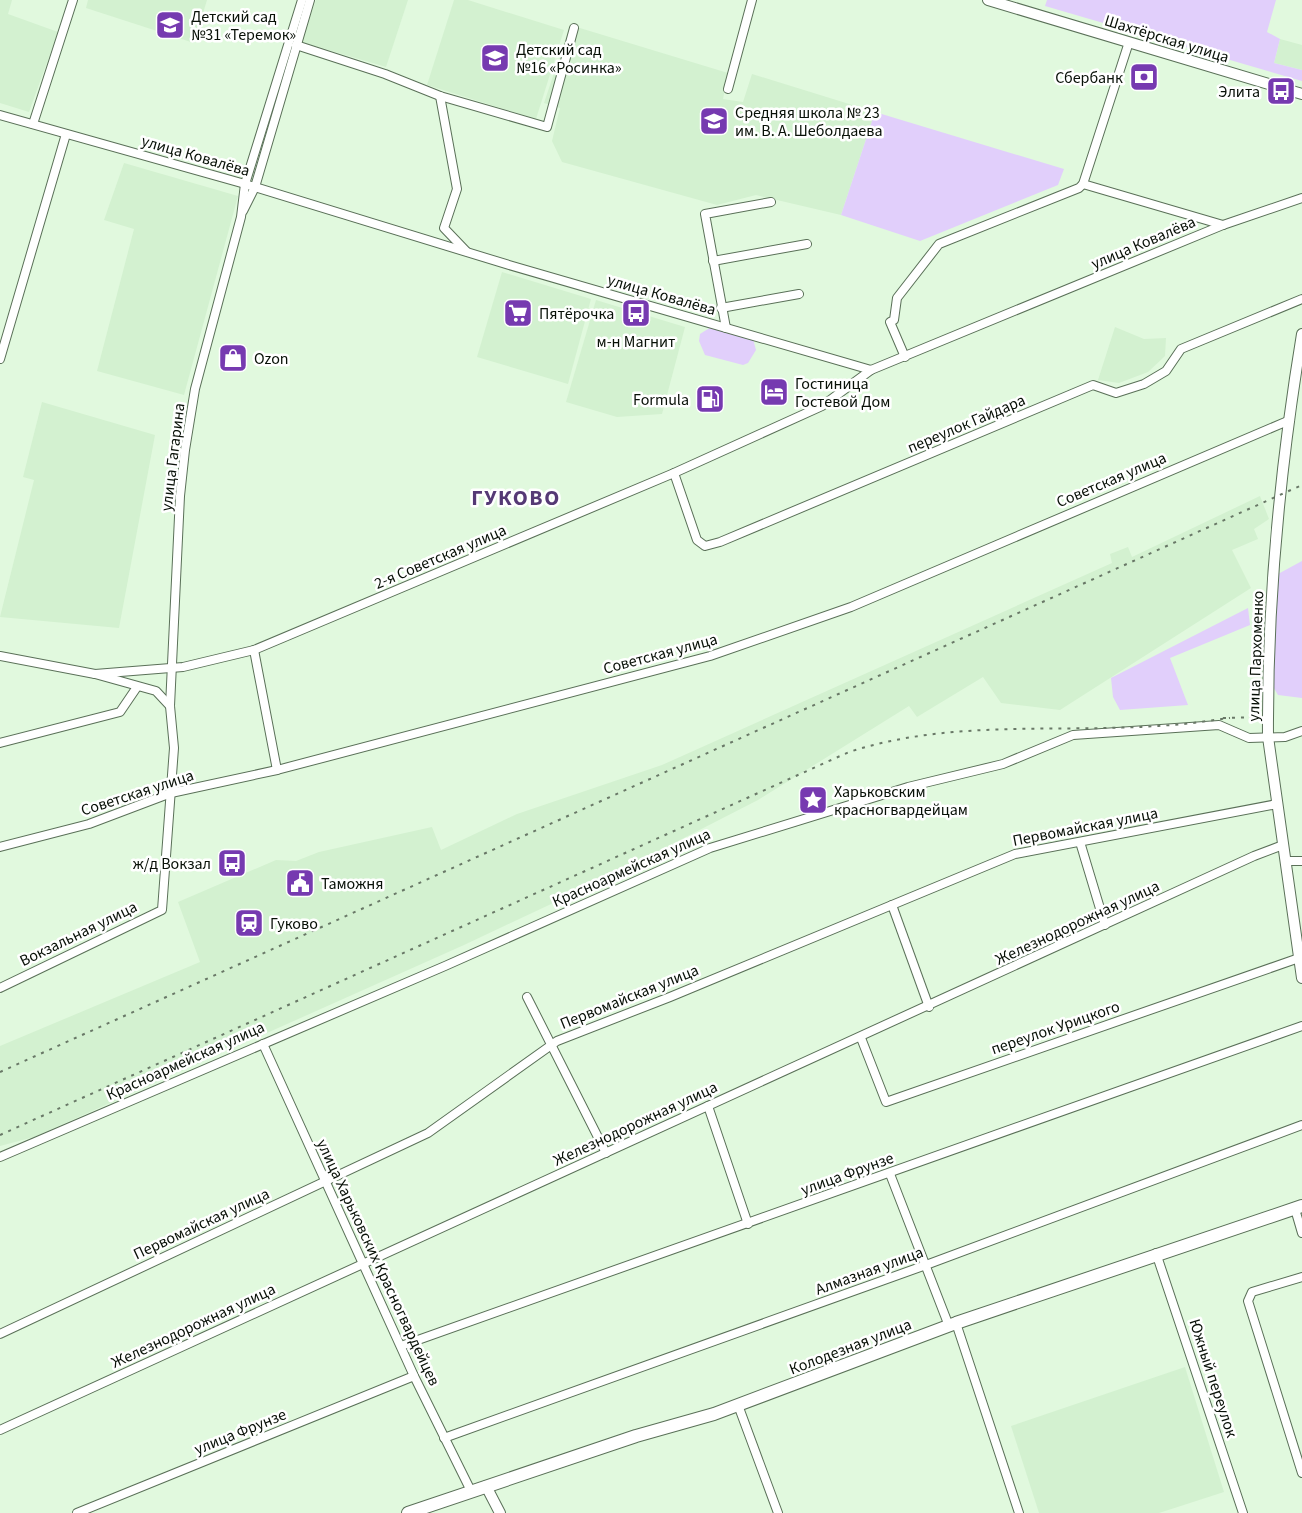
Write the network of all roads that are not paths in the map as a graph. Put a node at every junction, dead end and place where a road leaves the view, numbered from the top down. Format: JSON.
{"nodes":[{"id":1,"x":73,"y":0,"type":"edge"},
{"id":2,"x":302,"y":0,"type":"edge"},
{"id":3,"x":310,"y":0,"type":"edge"},
{"id":4,"x":752,"y":0,"type":"edge"},
{"id":5,"x":988,"y":0,"type":"edge"},
{"id":6,"x":574,"y":28,"type":"dead end"},
{"id":7,"x":1129,"y":42,"type":"junction"},
{"id":8,"x":296,"y":45,"type":"junction"},
{"id":9,"x":728,"y":89,"type":"dead end"},
{"id":10,"x":1302,"y":94,"type":"edge"},
{"id":11,"x":440,"y":96,"type":"junction"},
{"id":12,"x":0,"y":115,"type":"edge"},
{"id":13,"x":33,"y":124,"type":"junction"},
{"id":14,"x":66,"y":134,"type":"junction"},
{"id":15,"x":244,"y":184,"type":"junction"},
{"id":16,"x":1083,"y":184,"type":"junction"},
{"id":17,"x":255,"y":187,"type":"junction"},
{"id":18,"x":1302,"y":198,"type":"edge"},
{"id":19,"x":771,"y":202,"type":"dead end"},
{"id":20,"x":241,"y":217,"type":"junction"},
{"id":21,"x":1223,"y":225,"type":"junction"},
{"id":22,"x":807,"y":244,"type":"dead end"},
{"id":23,"x":467,"y":252,"type":"junction"},
{"id":24,"x":713,"y":261,"type":"junction"},
{"id":25,"x":799,"y":294,"type":"dead end"},
{"id":26,"x":1302,"y":299,"type":"edge"},
{"id":27,"x":721,"y":308,"type":"junction"},
{"id":28,"x":726,"y":328,"type":"junction"},
{"id":29,"x":1302,"y":333,"type":"edge"},
{"id":30,"x":905,"y":357,"type":"junction"},
{"id":31,"x":0,"y":359,"type":"edge"},
{"id":32,"x":871,"y":370,"type":"junction"},
{"id":33,"x":1302,"y":414,"type":"edge"},
{"id":34,"x":1290,"y":420,"type":"junction"},
{"id":35,"x":674,"y":473,"type":"junction"},
{"id":36,"x":254,"y":650,"type":"junction"},
{"id":37,"x":0,"y":656,"type":"edge"},
{"id":38,"x":173,"y":667,"type":"junction"},
{"id":39,"x":95,"y":674,"type":"junction"},
{"id":40,"x":137,"y":687,"type":"junction"},
{"id":41,"x":170,"y":706,"type":"junction"},
{"id":42,"x":1302,"y":731,"type":"edge"},
{"id":43,"x":1268,"y":737,"type":"junction"},
{"id":44,"x":0,"y":743,"type":"edge"},
{"id":45,"x":277,"y":770,"type":"junction"},
{"id":46,"x":171,"y":793,"type":"junction"},
{"id":47,"x":1277,"y":804,"type":"junction"},
{"id":48,"x":1080,"y":842,"type":"junction"},
{"id":49,"x":1283,"y":846,"type":"junction"},
{"id":50,"x":0,"y":848,"type":"edge"},
{"id":51,"x":1287,"y":861,"type":"junction"},
{"id":52,"x":1302,"y":861,"type":"edge"},
{"id":53,"x":892,"y":905,"type":"junction"},
{"id":54,"x":1105,"y":925,"type":"junction"},
{"id":55,"x":1299,"y":958,"type":"junction"},
{"id":56,"x":1302,"y":978,"type":"edge"},
{"id":57,"x":0,"y":988,"type":"edge"},
{"id":58,"x":527,"y":997,"type":"dead end"},
{"id":59,"x":929,"y":1007,"type":"junction"},
{"id":60,"x":1302,"y":1026,"type":"edge"},
{"id":61,"x":861,"y":1038,"type":"junction"},
{"id":62,"x":262,"y":1044,"type":"junction"},
{"id":63,"x":551,"y":1045,"type":"junction"},
{"id":64,"x":708,"y":1106,"type":"junction"},
{"id":65,"x":1302,"y":1125,"type":"edge"},
{"id":66,"x":606,"y":1153,"type":"junction"},
{"id":67,"x":0,"y":1157,"type":"edge"},
{"id":68,"x":890,"y":1174,"type":"junction"},
{"id":69,"x":326,"y":1181,"type":"junction"},
{"id":70,"x":1298,"y":1207,"type":"edge"},
{"id":71,"x":748,"y":1224,"type":"junction"},
{"id":72,"x":1302,"y":1233,"type":"edge"},
{"id":73,"x":1156,"y":1253,"type":"junction"},
{"id":74,"x":363,"y":1264,"type":"junction"},
{"id":75,"x":926,"y":1265,"type":"junction"},
{"id":76,"x":1302,"y":1276,"type":"edge"},
{"id":77,"x":953,"y":1325,"type":"junction"},
{"id":78,"x":0,"y":1334,"type":"edge"},
{"id":79,"x":401,"y":1346,"type":"junction"},
{"id":80,"x":414,"y":1376,"type":"junction"},
{"id":81,"x":738,"y":1405,"type":"junction"},
{"id":82,"x":0,"y":1430,"type":"edge"},
{"id":83,"x":444,"y":1438,"type":"junction"},
{"id":84,"x":1302,"y":1473,"type":"edge"},
{"id":85,"x":486,"y":1486,"type":"junction"},
{"id":86,"x":471,"y":1491,"type":"junction"},
{"id":87,"x":77,"y":1513,"type":"edge"},
{"id":88,"x":408,"y":1513,"type":"edge"},
{"id":89,"x":500,"y":1513,"type":"edge"},
{"id":90,"x":778,"y":1513,"type":"edge"},
{"id":91,"x":1019,"y":1513,"type":"edge"},
{"id":92,"x":1243,"y":1513,"type":"edge"}],
"edges":[{"from":1,"to":13,"type":"street"},
{"from":2,"to":15,"type":"street","name":"улица Гагарина"},
{"from":3,"to":8,"type":"street","name":"улица Гагарина"},
{"from":4,"to":9,"type":"street"},
{"from":5,"to":7,"type":"street","name":"Шахтёрская улица"},
{"from":6,"to":11,"type":"street"},
{"from":7,"to":10,"type":"street","name":"Шахтёрская улица"},
{"from":7,"to":16,"type":"street"},
{"from":8,"to":11,"type":"street"},
{"from":8,"to":17,"type":"street","name":"улица Гагарина"},
{"from":11,"to":23,"type":"street"},
{"from":12,"to":13,"type":"street","name":"улица Ковалёва"},
{"from":13,"to":14,"type":"street","name":"улица Ковалёва"},
{"from":14,"to":15,"type":"street","name":"улица Ковалёва"},
{"from":14,"to":31,"type":"street"},
{"from":15,"to":17,"type":"street","name":"улица Ковалёва"},
{"from":15,"to":20,"type":"street","name":"улица Гагарина"},
{"from":16,"to":21,"type":"street"},
{"from":16,"to":30,"type":"street"},
{"from":17,"to":20,"type":"street","name":"улица Гагарина"},
{"from":17,"to":23,"type":"street","name":"улица Ковалёва"},
{"from":18,"to":21,"type":"street","name":"улица Ковалёва"},
{"from":19,"to":24,"type":"street"},
{"from":20,"to":38,"type":"street","name":"улица Гагарина"},
{"from":21,"to":30,"type":"street","name":"улица Ковалёва"},
{"from":22,"to":24,"type":"street"},
{"from":23,"to":28,"type":"street","name":"улица Ковалёва"},
{"from":24,"to":27,"type":"street"},
{"from":25,"to":27,"type":"street"},
{"from":26,"to":35,"type":"street","name":"переулок Гайдара"},
{"from":27,"to":28,"type":"street"},
{"from":28,"to":32,"type":"street","name":"улица Ковалёва"},
{"from":29,"to":34,"type":"street","name":"улица Пархоменко"},
{"from":30,"to":32,"type":"street","name":"улица Ковалёва"},
{"from":32,"to":35,"type":"street","name":"2-я Советская улица"},
{"from":33,"to":34,"type":"street","name":"Советская улица"},
{"from":34,"to":43,"type":"street","name":"улица Пархоменко"},
{"from":34,"to":45,"type":"street","name":"Советская улица"},
{"from":35,"to":36,"type":"street","name":"2-я Советская улица"},
{"from":36,"to":38,"type":"street","name":"2-я Советская улица"},
{"from":36,"to":45,"type":"street"},
{"from":37,"to":39,"type":"street"},
{"from":38,"to":39,"type":"street","name":"2-я Советская улица"},
{"from":38,"to":41,"type":"street","name":"улица Гагарина"},
{"from":39,"to":40,"type":"street"},
{"from":40,"to":41,"type":"street"},
{"from":40,"to":44,"type":"street"},
{"from":41,"to":46,"type":"street","name":"улица Гагарина"},
{"from":42,"to":43,"type":"street","name":"Красноармейская улица"},
{"from":43,"to":47,"type":"street","name":"улица Пархоменко"},
{"from":43,"to":62,"type":"street","name":"Красноармейская улица"},
{"from":45,"to":46,"type":"street","name":"Советская улица"},
{"from":46,"to":50,"type":"street","name":"Советская улица"},
{"from":46,"to":57,"type":"street","name":"Вокзальная улица"},
{"from":47,"to":48,"type":"street","name":"Первомайская улица"},
{"from":47,"to":49,"type":"street","name":"улица Пархоменко"},
{"from":48,"to":53,"type":"street","name":"Первомайская улица"},
{"from":48,"to":54,"type":"street"},
{"from":49,"to":51,"type":"street","name":"улица Пархоменко"},
{"from":49,"to":54,"type":"street","name":"Железнодорожная улица"},
{"from":51,"to":52,"type":"street"},
{"from":51,"to":55,"type":"street","name":"улица Пархоменко"},
{"from":53,"to":59,"type":"street"},
{"from":53,"to":63,"type":"street","name":"Первомайская улица"},
{"from":54,"to":59,"type":"street","name":"Железнодорожная улица"},
{"from":55,"to":56,"type":"street","name":"улица Пархоменко"},
{"from":55,"to":61,"type":"street","name":"переулок Урицкого"},
{"from":58,"to":63,"type":"street"},
{"from":59,"to":61,"type":"street","name":"Железнодорожная улица"},
{"from":60,"to":68,"type":"street","name":"улица Фрунзе"},
{"from":61,"to":64,"type":"street","name":"Железнодорожная улица"},
{"from":62,"to":67,"type":"street","name":"Красноармейская улица"},
{"from":62,"to":69,"type":"street","name":"улица Харьковских Красногвардейцев"},
{"from":63,"to":66,"type":"street"},
{"from":63,"to":69,"type":"street","name":"Первомайская улица"},
{"from":64,"to":66,"type":"street","name":"Железнодорожная улица"},
{"from":64,"to":71,"type":"street"},
{"from":65,"to":75,"type":"street","name":"Алмазная улица"},
{"from":66,"to":74,"type":"street","name":"Железнодорожная улица"},
{"from":68,"to":71,"type":"street","name":"улица Фрунзе"},
{"from":68,"to":75,"type":"street"},
{"from":69,"to":74,"type":"street","name":"улица Харьковских Красногвардейцев"},
{"from":69,"to":78,"type":"street","name":"Первомайская улица"},
{"from":70,"to":72,"type":"street"},
{"from":70,"to":73,"type":"main road","name":"Колодезная улица"},
{"from":71,"to":79,"type":"street","name":"улица Фрунзе"},
{"from":73,"to":77,"type":"main road","name":"Колодезная улица"},
{"from":73,"to":92,"type":"street","name":"Южный переулок"},
{"from":74,"to":79,"type":"street","name":"улица Харьковских Красногвардейцев"},
{"from":74,"to":82,"type":"street","name":"Железнодорожная улица"},
{"from":75,"to":77,"type":"street"},
{"from":75,"to":83,"type":"street","name":"Алмазная улица"},
{"from":76,"to":84,"type":"street"},
{"from":77,"to":81,"type":"main road","name":"Колодезная улица"},
{"from":77,"to":91,"type":"street"},
{"from":79,"to":80,"type":"street","name":"улица Харьковских Красногвардейцев"},
{"from":80,"to":83,"type":"street","name":"улица Харьковских Красногвардейцев"},
{"from":80,"to":87,"type":"street","name":"улица Фрунзе"},
{"from":81,"to":85,"type":"main road","name":"Колодезная улица"},
{"from":81,"to":90,"type":"street"},
{"from":83,"to":86,"type":"street","name":"улица Харьковских Красногвардейцев"},
{"from":85,"to":86,"type":"main road","name":"Колодезная улица"},
{"from":85,"to":89,"type":"street"},
{"from":86,"to":88,"type":"main road","name":"Колодезная улица"}]}
